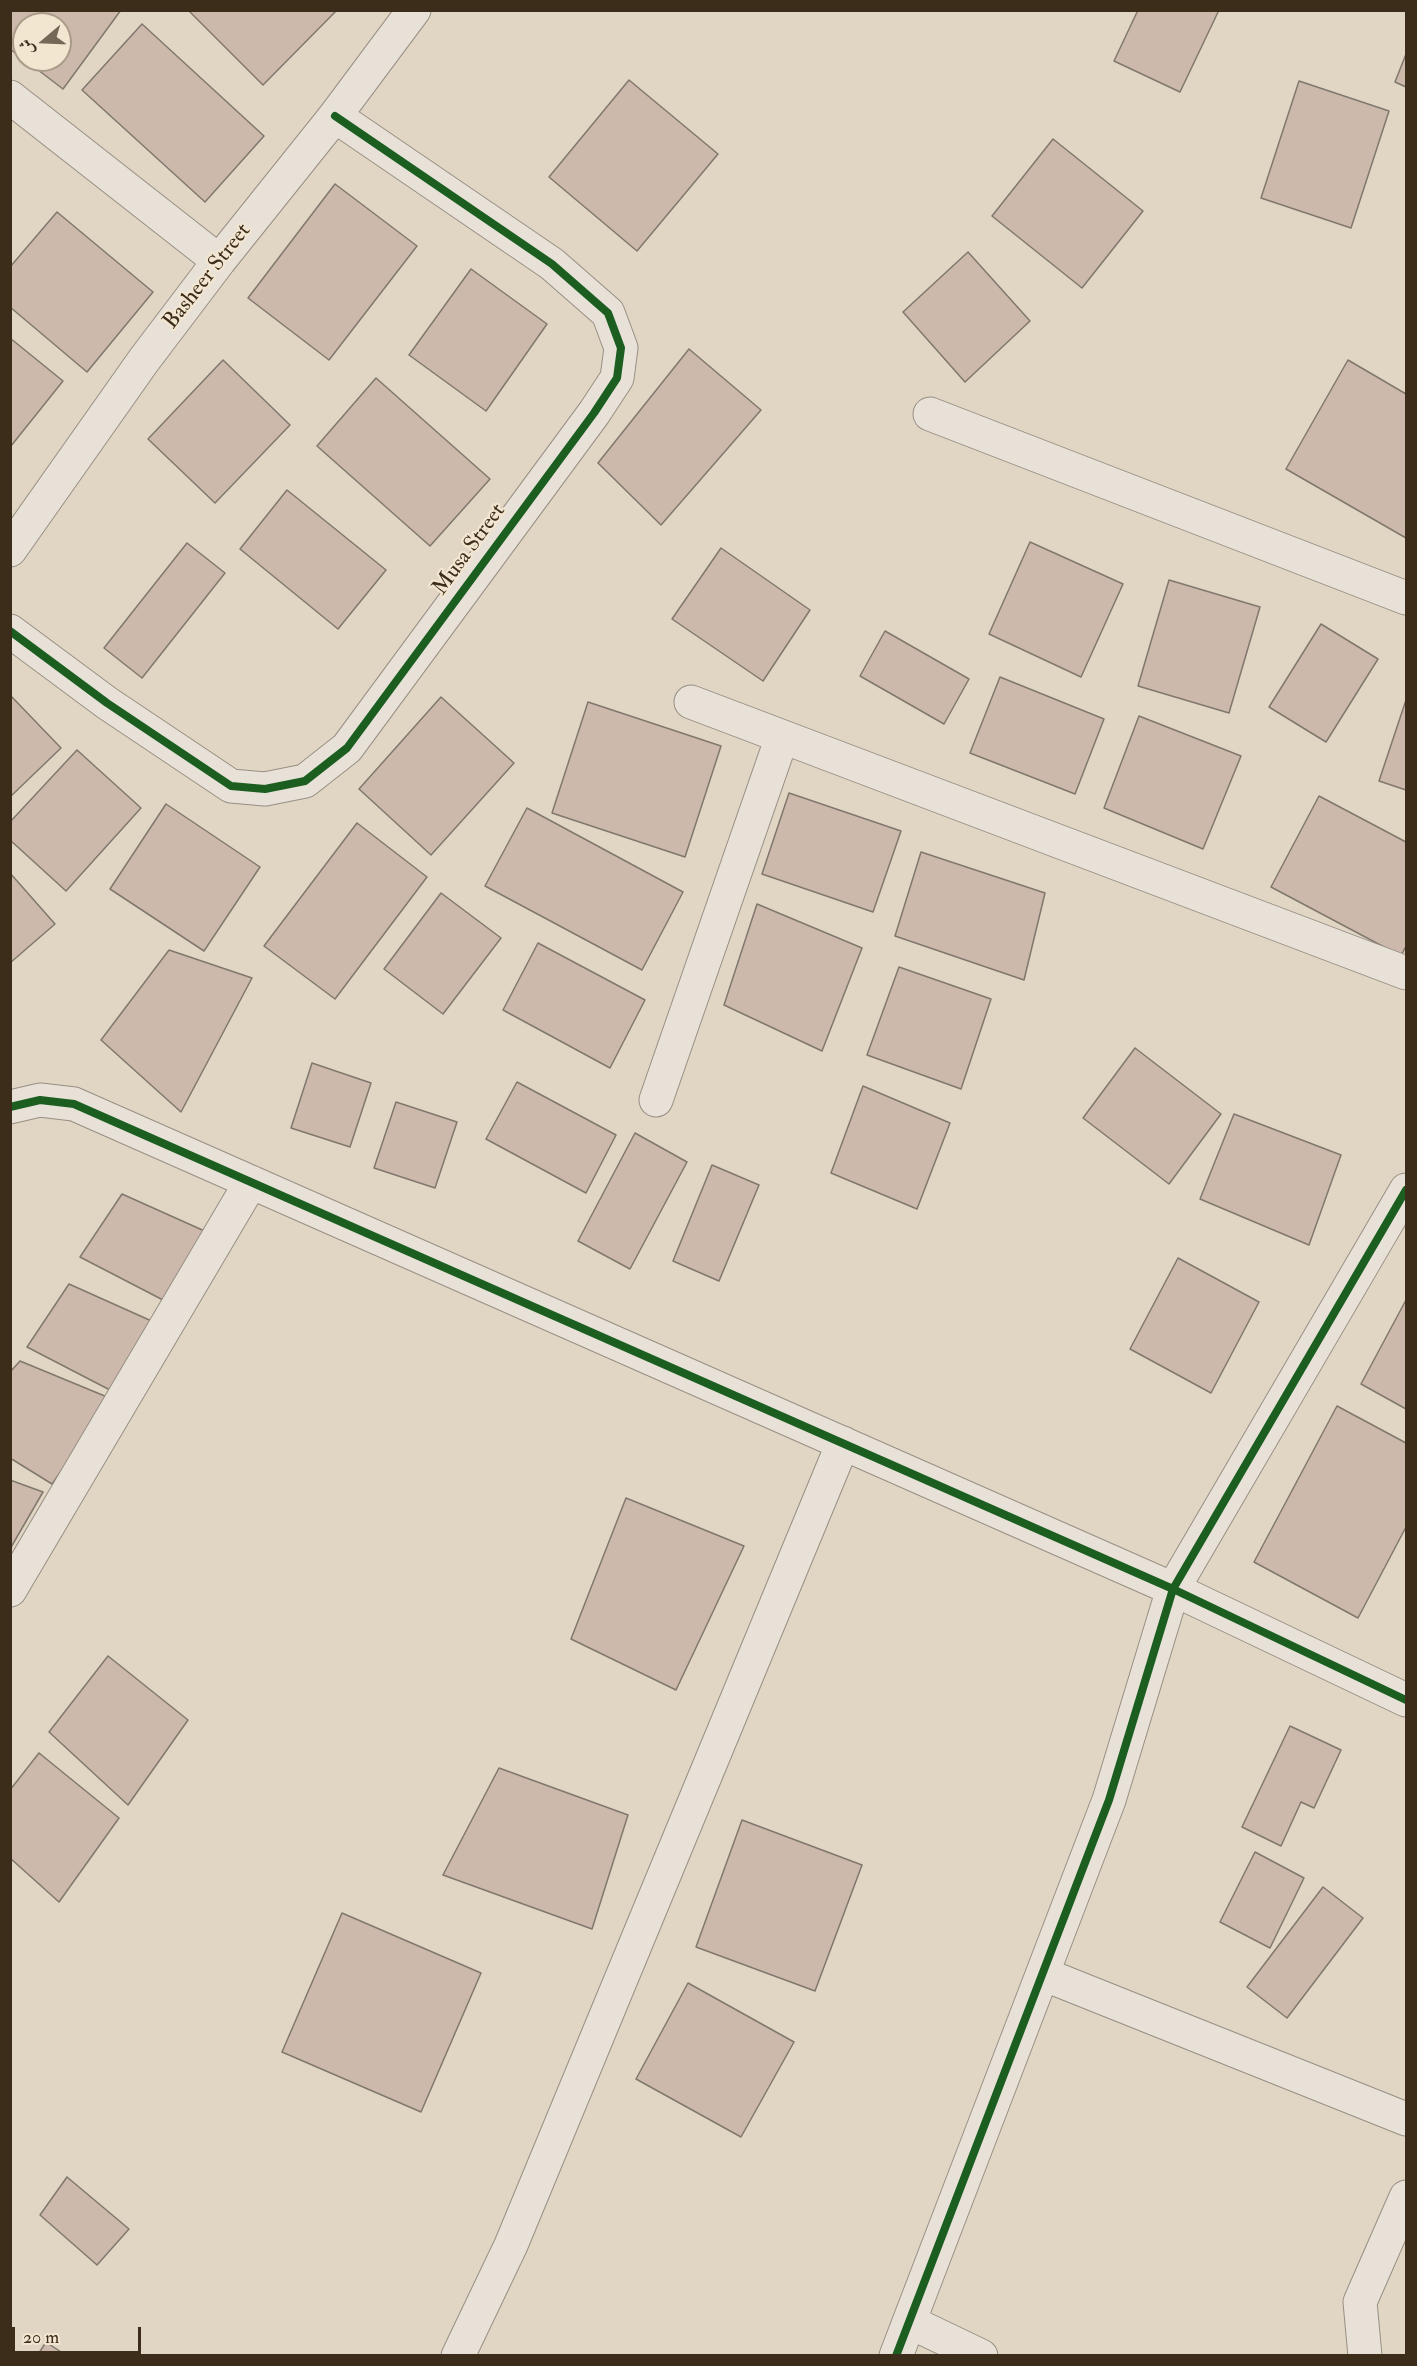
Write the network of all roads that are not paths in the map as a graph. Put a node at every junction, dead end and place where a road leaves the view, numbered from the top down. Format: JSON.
{"nodes":[{"id":1,"x":414,"y":10,"type":"edge"},
{"id":2,"x":10,"y":97,"type":"edge"},
{"id":3,"x":335,"y":116,"type":"junction"},
{"id":4,"x":219,"y":261,"type":"junction"},
{"id":5,"x":930,"y":414,"type":"dead end"},
{"id":6,"x":10,"y":550,"type":"edge"},
{"id":7,"x":1407,"y":598,"type":"edge"},
{"id":8,"x":10,"y":631,"type":"edge"},
{"id":9,"x":691,"y":702,"type":"dead end"},
{"id":10,"x":782,"y":737,"type":"junction"},
{"id":11,"x":1407,"y":973,"type":"edge"},
{"id":12,"x":656,"y":1100,"type":"dead end"},
{"id":13,"x":10,"y":1107,"type":"edge"},
{"id":14,"x":251,"y":1182,"type":"junction"},
{"id":15,"x":1407,"y":1190,"type":"edge"},
{"id":16,"x":843,"y":1443,"type":"junction"},
{"id":17,"x":1173,"y":1589,"type":"junction"},
{"id":18,"x":10,"y":1590,"type":"edge"},
{"id":19,"x":1407,"y":1700,"type":"edge"},
{"id":20,"x":1043,"y":1974,"type":"junction"},
{"id":21,"x":1407,"y":2120,"type":"edge"},
{"id":22,"x":1407,"y":2197,"type":"edge"},
{"id":23,"x":910,"y":2322,"type":"junction"},
{"id":24,"x":458,"y":2355,"type":"edge"},
{"id":25,"x":896,"y":2355,"type":"edge"},
{"id":26,"x":981,"y":2355,"type":"edge"},
{"id":27,"x":1365,"y":2355,"type":"edge"}],
"edges":[{"from":1,"to":3,"type":"street","name":"Basheer Street"},
{"from":2,"to":4,"type":"street"},
{"from":3,"to":4,"type":"street","name":"Basheer Street"},
{"from":3,"to":8,"type":"street","name":"Musa Street"},
{"from":4,"to":6,"type":"street","name":"Basheer Street"},
{"from":5,"to":7,"type":"street"},
{"from":9,"to":10,"type":"street"},
{"from":10,"to":11,"type":"street"},
{"from":10,"to":12,"type":"street"},
{"from":13,"to":14,"type":"street"},
{"from":14,"to":16,"type":"street"},
{"from":14,"to":18,"type":"street"},
{"from":15,"to":17,"type":"street"},
{"from":16,"to":17,"type":"street"},
{"from":16,"to":24,"type":"street"},
{"from":17,"to":19,"type":"street"},
{"from":17,"to":20,"type":"street"},
{"from":20,"to":21,"type":"street"},
{"from":20,"to":23,"type":"street"},
{"from":22,"to":27,"type":"street"},
{"from":23,"to":25,"type":"street"},
{"from":23,"to":26,"type":"street"}]}
